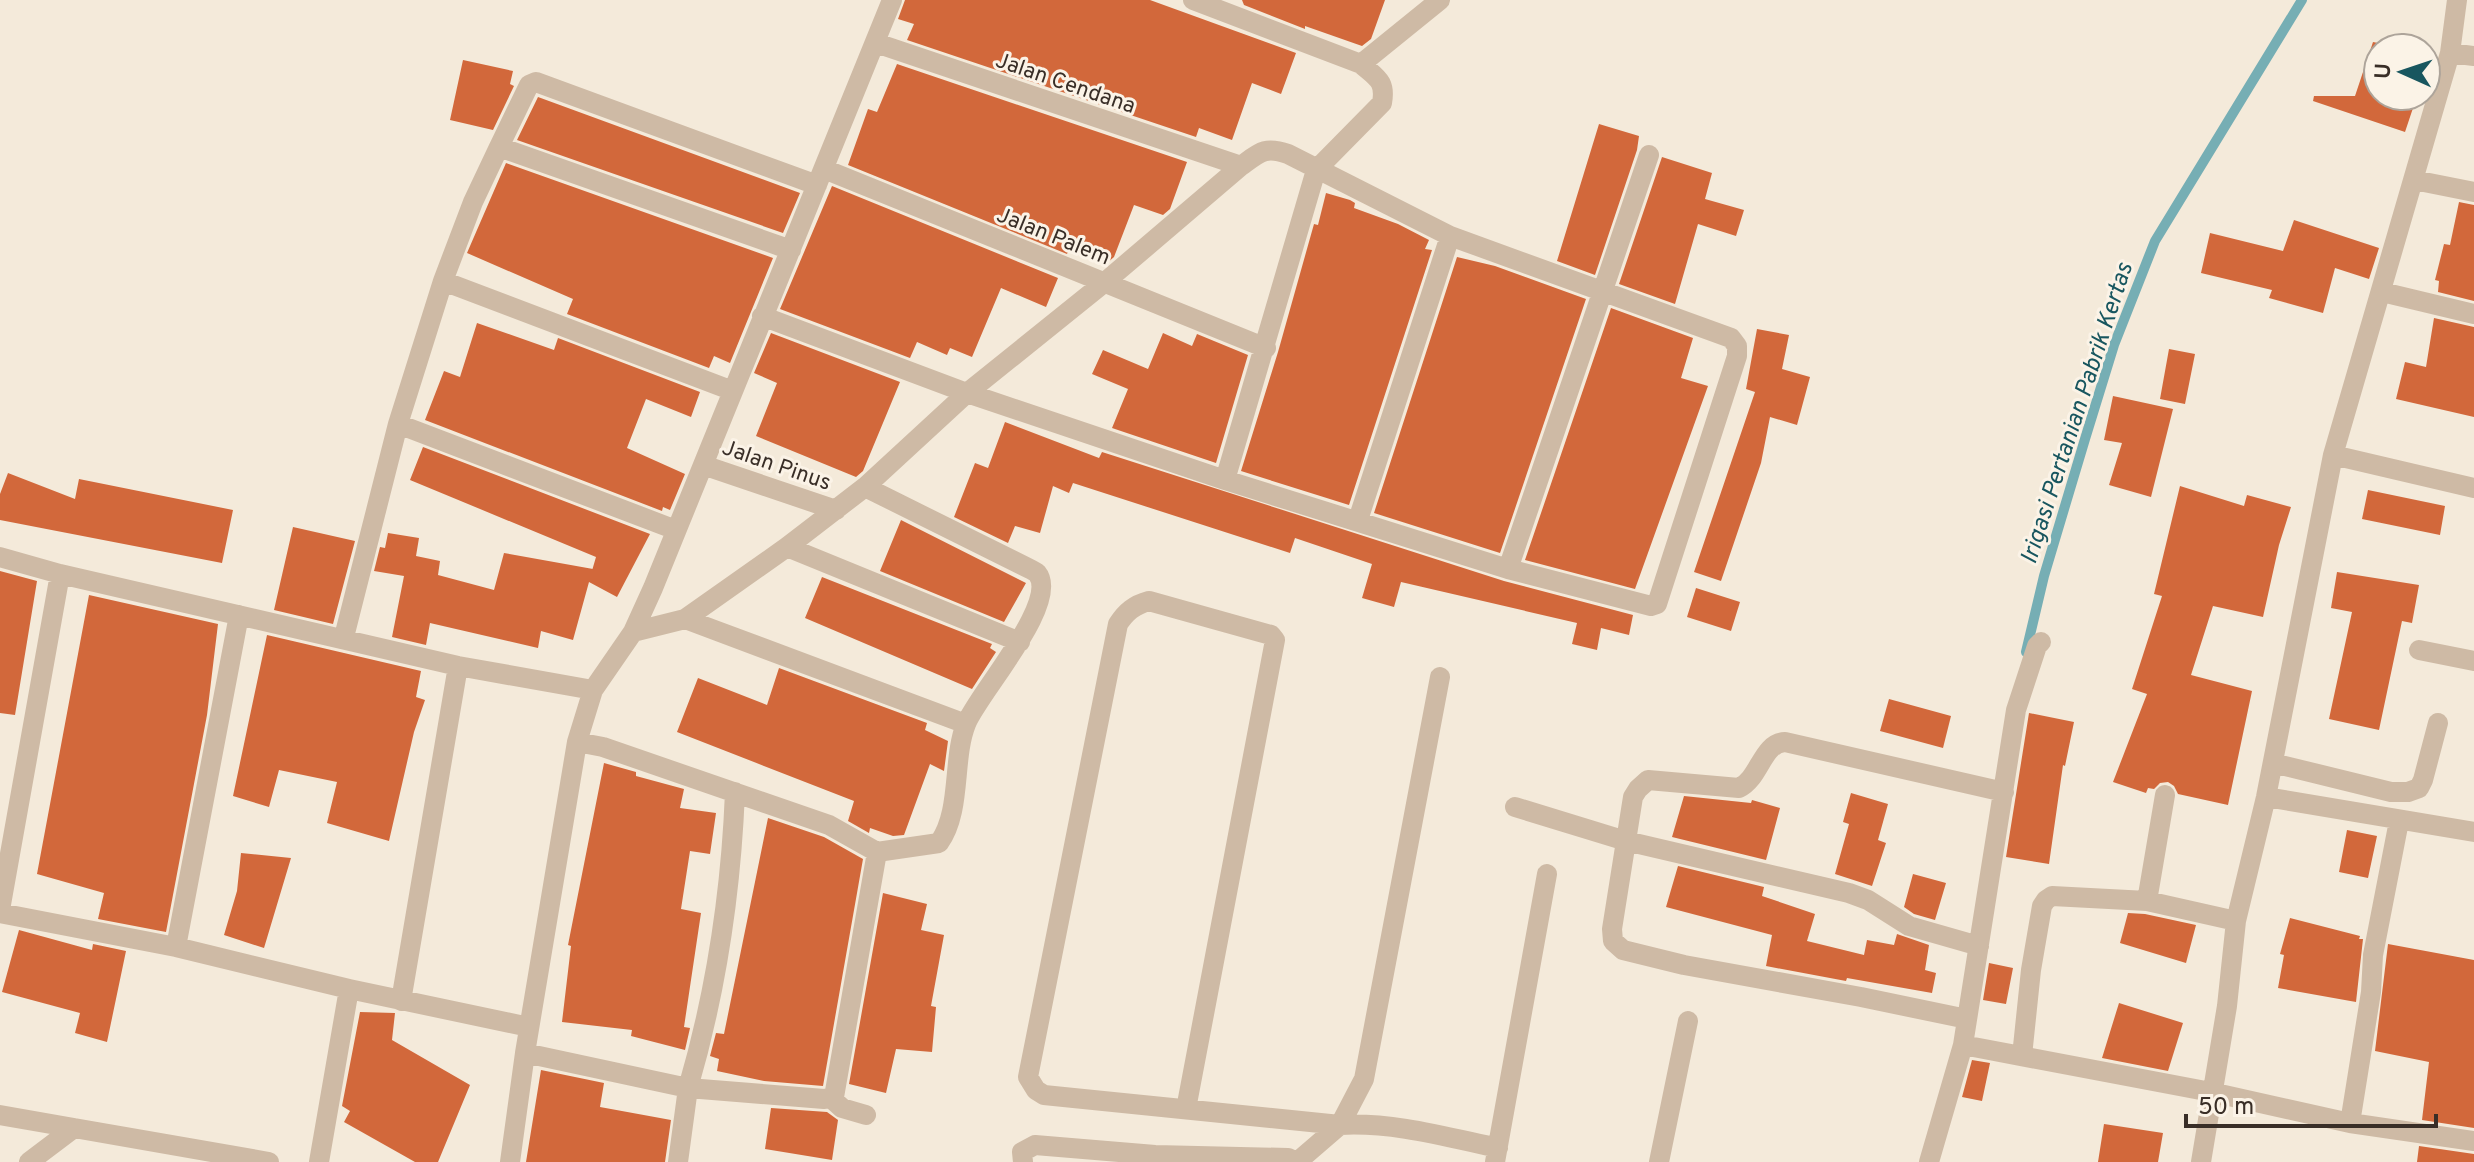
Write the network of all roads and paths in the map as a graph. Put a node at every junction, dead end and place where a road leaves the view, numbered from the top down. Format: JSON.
{"nodes":[{"id":1,"x":892,"y":0,"type":"edge"},
{"id":2,"x":1193,"y":0,"type":"edge"},
{"id":3,"x":1440,"y":0,"type":"edge"},
{"id":4,"x":2457,"y":0,"type":"edge"},
{"id":5,"x":876,"y":43,"type":"junction"},
{"id":6,"x":2450,"y":53,"type":"junction"},
{"id":7,"x":2474,"y":56,"type":"edge"},
{"id":8,"x":1361,"y":64,"type":"junction"},
{"id":9,"x":499,"y":147,"type":"junction"},
{"id":10,"x":1649,"y":155,"type":"dead end"},
{"id":11,"x":1241,"y":166,"type":"junction"},
{"id":12,"x":1316,"y":170,"type":"junction"},
{"id":13,"x":821,"y":177,"type":"junction"},
{"id":14,"x":2414,"y":180,"type":"junction"},
{"id":15,"x":2474,"y":192,"type":"edge"},
{"id":16,"x":1450,"y":236,"type":"junction"},
{"id":17,"x":791,"y":250,"type":"junction"},
{"id":18,"x":443,"y":281,"type":"junction"},
{"id":19,"x":1105,"y":282,"type":"junction"},
{"id":20,"x":1602,"y":291,"type":"junction"},
{"id":21,"x":2382,"y":292,"type":"junction"},
{"id":22,"x":2474,"y":314,"type":"edge"},
{"id":23,"x":762,"y":316,"type":"junction"},
{"id":24,"x":1266,"y":348,"type":"junction"},
{"id":25,"x":733,"y":391,"type":"junction"},
{"id":26,"x":967,"y":393,"type":"junction"},
{"id":27,"x":398,"y":424,"type":"junction"},
{"id":28,"x":2333,"y":455,"type":"junction"},
{"id":29,"x":703,"y":465,"type":"junction"},
{"id":30,"x":1225,"y":480,"type":"junction"},
{"id":31,"x":865,"y":487,"type":"junction"},
{"id":32,"x":2474,"y":488,"type":"edge"},
{"id":33,"x":836,"y":510,"type":"junction"},
{"id":34,"x":1358,"y":520,"type":"junction"},
{"id":35,"x":676,"y":530,"type":"junction"},
{"id":36,"x":787,"y":547,"type":"junction"},
{"id":37,"x":0,"y":557,"type":"edge"},
{"id":38,"x":1508,"y":569,"type":"junction"},
{"id":39,"x":60,"y":574,"type":"junction"},
{"id":40,"x":239,"y":615,"type":"junction"},
{"id":41,"x":685,"y":619,"type":"junction"},
{"id":42,"x":633,"y":632,"type":"junction"},
{"id":43,"x":344,"y":637,"type":"junction"},
{"id":44,"x":1020,"y":642,"type":"junction"},
{"id":45,"x":2041,"y":642,"type":"dead end"},
{"id":46,"x":2419,"y":650,"type":"dead end"},
{"id":47,"x":2474,"y":661,"type":"edge"},
{"id":48,"x":458,"y":666,"type":"junction"},
{"id":49,"x":1440,"y":677,"type":"dead end"},
{"id":50,"x":593,"y":690,"type":"junction"},
{"id":51,"x":2438,"y":723,"type":"dead end"},
{"id":52,"x":966,"y":724,"type":"junction"},
{"id":53,"x":577,"y":742,"type":"junction"},
{"id":54,"x":2273,"y":763,"type":"junction"},
{"id":55,"x":735,"y":792,"type":"junction"},
{"id":56,"x":2004,"y":792,"type":"junction"},
{"id":57,"x":2165,"y":795,"type":"dead end"},
{"id":58,"x":2266,"y":797,"type":"junction"},
{"id":59,"x":1515,"y":807,"type":"dead end"},
{"id":60,"x":2399,"y":821,"type":"junction"},
{"id":61,"x":2474,"y":832,"type":"edge"},
{"id":62,"x":1626,"y":841,"type":"junction"},
{"id":63,"x":877,"y":852,"type":"junction"},
{"id":64,"x":1547,"y":874,"type":"dead end"},
{"id":65,"x":2147,"y":901,"type":"junction"},
{"id":66,"x":0,"y":912,"type":"edge"},
{"id":67,"x":2236,"y":921,"type":"junction"},
{"id":68,"x":1979,"y":946,"type":"junction"},
{"id":69,"x":176,"y":947,"type":"junction"},
{"id":70,"x":349,"y":989,"type":"junction"},
{"id":71,"x":401,"y":1001,"type":"junction"},
{"id":72,"x":1967,"y":1019,"type":"junction"},
{"id":73,"x":1688,"y":1021,"type":"dead end"},
{"id":74,"x":529,"y":1027,"type":"junction"},
{"id":75,"x":1963,"y":1045,"type":"junction"},
{"id":76,"x":525,"y":1053,"type":"junction"},
{"id":77,"x":2022,"y":1056,"type":"junction"},
{"id":78,"x":688,"y":1088,"type":"junction"},
{"id":79,"x":2211,"y":1092,"type":"junction"},
{"id":80,"x":831,"y":1098,"type":"junction"},
{"id":81,"x":1186,"y":1109,"type":"junction"},
{"id":82,"x":0,"y":1115,"type":"edge"},
{"id":83,"x":866,"y":1115,"type":"dead end"},
{"id":84,"x":2350,"y":1123,"type":"junction"},
{"id":85,"x":1340,"y":1125,"type":"junction"},
{"id":86,"x":74,"y":1128,"type":"junction"},
{"id":87,"x":2474,"y":1141,"type":"edge"},
{"id":88,"x":1496,"y":1155,"type":"edge"},
{"id":89,"x":1155,"y":1158,"type":"edge"},
{"id":90,"x":29,"y":1162,"type":"edge"},
{"id":91,"x":269,"y":1162,"type":"edge"},
{"id":92,"x":319,"y":1162,"type":"edge"},
{"id":93,"x":510,"y":1162,"type":"edge"},
{"id":94,"x":678,"y":1162,"type":"edge"},
{"id":95,"x":1023,"y":1162,"type":"edge"},
{"id":96,"x":1297,"y":1162,"type":"edge"},
{"id":97,"x":1659,"y":1162,"type":"edge"},
{"id":98,"x":1929,"y":1162,"type":"edge"},
{"id":99,"x":2201,"y":1162,"type":"edge"}],
"edges":[{"from":1,"to":5,"type":"street"},
{"from":2,"to":8,"type":"street"},
{"from":3,"to":8,"type":"street"},
{"from":4,"to":6,"type":"street"},
{"from":5,"to":11,"type":"street","name":"Jalan Cendana"},
{"from":5,"to":13,"type":"street"},
{"from":6,"to":7,"type":"street"},
{"from":6,"to":14,"type":"street"},
{"from":8,"to":12,"type":"street"},
{"from":9,"to":13,"type":"street","name":"Jalan Palem"},
{"from":9,"to":17,"type":"street"},
{"from":9,"to":18,"type":"street"},
{"from":10,"to":20,"type":"street"},
{"from":11,"to":12,"type":"street"},
{"from":11,"to":19,"type":"street"},
{"from":12,"to":16,"type":"street"},
{"from":12,"to":24,"type":"street"},
{"from":13,"to":17,"type":"street"},
{"from":13,"to":19,"type":"street","name":"Jalan Palem"},
{"from":14,"to":15,"type":"street"},
{"from":14,"to":21,"type":"street"},
{"from":16,"to":20,"type":"street"},
{"from":16,"to":34,"type":"street"},
{"from":17,"to":23,"type":"street"},
{"from":18,"to":25,"type":"street"},
{"from":18,"to":27,"type":"street"},
{"from":19,"to":24,"type":"street","name":"Jalan Palem"},
{"from":19,"to":26,"type":"street"},
{"from":20,"to":38,"type":"street"},
{"from":20,"to":38,"type":"street"},
{"from":21,"to":22,"type":"street"},
{"from":21,"to":28,"type":"street"},
{"from":23,"to":25,"type":"street"},
{"from":23,"to":26,"type":"street"},
{"from":24,"to":30,"type":"street"},
{"from":25,"to":29,"type":"street"},
{"from":26,"to":30,"type":"street"},
{"from":26,"to":31,"type":"street"},
{"from":27,"to":35,"type":"street"},
{"from":27,"to":43,"type":"street"},
{"from":28,"to":32,"type":"street"},
{"from":28,"to":54,"type":"street"},
{"from":29,"to":33,"type":"street","name":"Jalan Pinus"},
{"from":29,"to":35,"type":"street"},
{"from":30,"to":34,"type":"street"},
{"from":31,"to":33,"type":"street"},
{"from":31,"to":44,"type":"street"},
{"from":33,"to":36,"type":"street"},
{"from":34,"to":38,"type":"street"},
{"from":35,"to":42,"type":"street"},
{"from":36,"to":41,"type":"street"},
{"from":36,"to":44,"type":"street"},
{"from":37,"to":39,"type":"street"},
{"from":39,"to":40,"type":"street"},
{"from":39,"to":66,"type":"street"},
{"from":40,"to":43,"type":"street"},
{"from":40,"to":69,"type":"street"},
{"from":41,"to":42,"type":"street"},
{"from":41,"to":52,"type":"street"},
{"from":42,"to":50,"type":"street"},
{"from":43,"to":48,"type":"street"},
{"from":44,"to":52,"type":"street"},
{"from":45,"to":56,"type":"street"},
{"from":46,"to":47,"type":"street"},
{"from":48,"to":50,"type":"street"},
{"from":48,"to":71,"type":"street"},
{"from":49,"to":85,"type":"street"},
{"from":50,"to":53,"type":"street"},
{"from":51,"to":54,"type":"street"},
{"from":52,"to":63,"type":"street"},
{"from":53,"to":55,"type":"street"},
{"from":53,"to":74,"type":"street"},
{"from":54,"to":58,"type":"street"},
{"from":55,"to":63,"type":"street"},
{"from":55,"to":78,"type":"street"},
{"from":56,"to":62,"type":"street"},
{"from":56,"to":68,"type":"street"},
{"from":57,"to":65,"type":"street"},
{"from":58,"to":60,"type":"street"},
{"from":58,"to":67,"type":"street"},
{"from":59,"to":62,"type":"street"},
{"from":60,"to":61,"type":"street"},
{"from":60,"to":84,"type":"street"},
{"from":62,"to":68,"type":"street"},
{"from":62,"to":72,"type":"street"},
{"from":63,"to":80,"type":"street"},
{"from":64,"to":88,"type":"street"},
{"from":65,"to":67,"type":"street"},
{"from":65,"to":77,"type":"street"},
{"from":66,"to":69,"type":"street"},
{"from":67,"to":79,"type":"street"},
{"from":68,"to":72,"type":"street"},
{"from":69,"to":70,"type":"street"},
{"from":70,"to":71,"type":"street"},
{"from":70,"to":92,"type":"street"},
{"from":71,"to":74,"type":"street"},
{"from":72,"to":75,"type":"street"},
{"from":73,"to":97,"type":"street"},
{"from":74,"to":76,"type":"street"},
{"from":75,"to":77,"type":"street"},
{"from":75,"to":98,"type":"street"},
{"from":76,"to":78,"type":"street"},
{"from":76,"to":93,"type":"street"},
{"from":77,"to":79,"type":"street"},
{"from":78,"to":80,"type":"street"},
{"from":78,"to":94,"type":"street"},
{"from":79,"to":84,"type":"street"},
{"from":79,"to":99,"type":"street"},
{"from":80,"to":83,"type":"street"},
{"from":81,"to":81,"type":"street"},
{"from":81,"to":85,"type":"street"},
{"from":82,"to":86,"type":"street"},
{"from":84,"to":87,"type":"street"},
{"from":85,"to":88,"type":"street"},
{"from":85,"to":96,"type":"street"},
{"from":86,"to":90,"type":"street"},
{"from":86,"to":91,"type":"street"},
{"from":89,"to":95,"type":"street"},
{"from":89,"to":96,"type":"street"}]}
